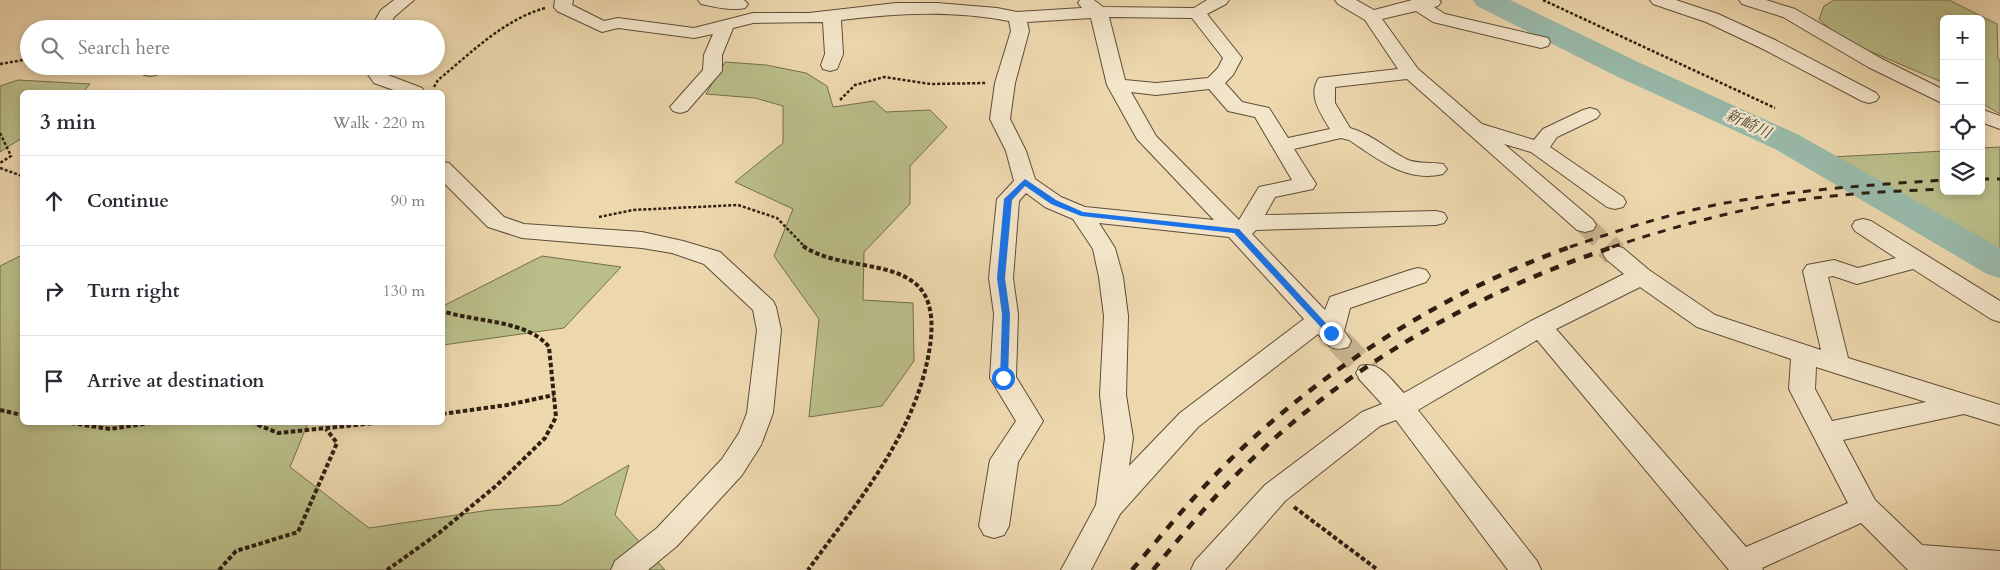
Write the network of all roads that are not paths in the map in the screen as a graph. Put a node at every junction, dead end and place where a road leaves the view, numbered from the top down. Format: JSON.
{"nodes":[{"id":1,"x":405,"y":0,"type":"edge"},
{"id":2,"x":707,"y":0,"type":"edge"},
{"id":3,"x":1220,"y":0,"type":"edge"},
{"id":4,"x":1344,"y":0,"type":"edge"},
{"id":5,"x":1442,"y":0,"type":"edge"},
{"id":6,"x":1659,"y":0,"type":"edge"},
{"id":7,"x":1748,"y":0,"type":"edge"},
{"id":8,"x":739,"y":2,"type":"edge"},
{"id":9,"x":563,"y":4,"type":"edge"},
{"id":10,"x":1417,"y":4,"type":"junction"},
{"id":11,"x":992,"y":6,"type":"edge"},
{"id":12,"x":1091,"y":6,"type":"edge"},
{"id":13,"x":1197,"y":13,"type":"junction"},
{"id":14,"x":832,"y":15,"type":"junction"},
{"id":15,"x":1370,"y":16,"type":"junction"},
{"id":16,"x":1017,"y":17,"type":"junction"},
{"id":17,"x":753,"y":18,"type":"junction"},
{"id":18,"x":384,"y":20,"type":"edge"},
{"id":19,"x":726,"y":24,"type":"junction"},
{"id":20,"x":1542,"y":42,"type":"dead end"},
{"id":21,"x":830,"y":65,"type":"dead end"},
{"id":22,"x":1411,"y":72,"type":"junction"},
{"id":23,"x":378,"y":75,"type":"edge"},
{"id":24,"x":1214,"y":83,"type":"junction"},
{"id":25,"x":1117,"y":85,"type":"junction"},
{"id":26,"x":410,"y":90,"type":"edge"},
{"id":27,"x":1940,"y":96,"type":"edge"},
{"id":28,"x":1869,"y":97,"type":"dead end"},
{"id":29,"x":680,"y":107,"type":"dead end"},
{"id":30,"x":1590,"y":114,"type":"dead end"},
{"id":31,"x":1985,"y":117,"type":"edge"},
{"id":32,"x":2000,"y":123,"type":"edge"},
{"id":33,"x":1475,"y":128,"type":"junction"},
{"id":34,"x":1342,"y":132,"type":"junction"},
{"id":35,"x":1282,"y":145,"type":"junction"},
{"id":36,"x":1538,"y":148,"type":"junction"},
{"id":37,"x":1436,"y":169,"type":"dead end"},
{"id":38,"x":445,"y":171,"type":"edge"},
{"id":39,"x":1025,"y":182,"type":"junction"},
{"id":40,"x":1615,"y":202,"type":"dead end"},
{"id":41,"x":1081,"y":214,"type":"junction"},
{"id":42,"x":1436,"y":218,"type":"dead end"},
{"id":43,"x":1585,"y":225,"type":"tunnel mouth"},
{"id":44,"x":1863,"y":226,"type":"dead end"},
{"id":45,"x":1242,"y":227,"type":"junction"},
{"id":46,"x":1616,"y":254,"type":"tunnel mouth"},
{"id":47,"x":1916,"y":260,"type":"junction"},
{"id":48,"x":1418,"y":276,"type":"dead end"},
{"id":49,"x":1641,"y":276,"type":"junction"},
{"id":50,"x":2000,"y":313,"type":"edge"},
{"id":51,"x":1540,"y":327,"type":"junction"},
{"id":52,"x":1330,"y":332,"type":"junction"},
{"id":53,"x":1804,"y":354,"type":"junction"},
{"id":54,"x":1837,"y":364,"type":"junction"},
{"id":55,"x":1369,"y":373,"type":"tunnel mouth"},
{"id":56,"x":1964,"y":404,"type":"junction"},
{"id":57,"x":1401,"y":407,"type":"junction"},
{"id":58,"x":2000,"y":415,"type":"edge"},
{"id":59,"x":1826,"y":433,"type":"junction"},
{"id":60,"x":1110,"y":506,"type":"junction"},
{"id":61,"x":1865,"y":508,"type":"junction"},
{"id":62,"x":994,"y":526,"type":"dead end"},
{"id":63,"x":1921,"y":563,"type":"edge"},
{"id":64,"x":2000,"y":564,"type":"edge"},
{"id":65,"x":1744,"y":567,"type":"edge"},
{"id":66,"x":626,"y":570,"type":"edge"},
{"id":67,"x":1076,"y":570,"type":"edge"},
{"id":68,"x":1206,"y":570,"type":"edge"},
{"id":69,"x":1526,"y":570,"type":"edge"}],
"edges":[{"from":1,"to":18,"type":"street"},
{"from":2,"to":8,"type":"street"},
{"from":3,"to":13,"type":"street"},
{"from":4,"to":15,"type":"street"},
{"from":5,"to":10,"type":"street"},
{"from":6,"to":28,"type":"street"},
{"from":7,"to":27,"type":"street"},
{"from":8,"to":17,"type":"street"},
{"from":9,"to":19,"type":"street"},
{"from":10,"to":15,"type":"street"},
{"from":10,"to":20,"type":"street"},
{"from":11,"to":14,"type":"street"},
{"from":11,"to":16,"type":"street"},
{"from":12,"to":13,"type":"street"},
{"from":12,"to":16,"type":"street"},
{"from":12,"to":25,"type":"street"},
{"from":13,"to":24,"type":"street"},
{"from":14,"to":17,"type":"street"},
{"from":14,"to":21,"type":"street"},
{"from":15,"to":22,"type":"street"},
{"from":16,"to":39,"type":"street"},
{"from":17,"to":19,"type":"street"},
{"from":19,"to":29,"type":"street"},
{"from":22,"to":33,"type":"street"},
{"from":22,"to":34,"type":"street"},
{"from":23,"to":26,"type":"street"},
{"from":24,"to":25,"type":"street"},
{"from":24,"to":35,"type":"street"},
{"from":25,"to":45,"type":"street"},
{"from":30,"to":36,"type":"street"},
{"from":31,"to":32,"type":"street"},
{"from":33,"to":36,"type":"street"},
{"from":33,"to":43,"type":"street"},
{"from":34,"to":35,"type":"street"},
{"from":34,"to":37,"type":"street"},
{"from":35,"to":45,"type":"street"},
{"from":36,"to":40,"type":"street"},
{"from":38,"to":66,"type":"street"},
{"from":39,"to":41,"type":"street"},
{"from":39,"to":62,"type":"street"},
{"from":41,"to":45,"type":"street"},
{"from":41,"to":60,"type":"street"},
{"from":42,"to":45,"type":"street"},
{"from":44,"to":47,"type":"street"},
{"from":45,"to":52,"type":"street"},
{"from":46,"to":49,"type":"street"},
{"from":47,"to":50,"type":"street"},
{"from":47,"to":54,"type":"street"},
{"from":48,"to":52,"type":"street"},
{"from":49,"to":51,"type":"street"},
{"from":49,"to":53,"type":"street"},
{"from":51,"to":57,"type":"street"},
{"from":51,"to":65,"type":"street"},
{"from":52,"to":60,"type":"street"},
{"from":53,"to":54,"type":"street"},
{"from":53,"to":59,"type":"street"},
{"from":54,"to":56,"type":"street"},
{"from":55,"to":57,"type":"street"},
{"from":56,"to":58,"type":"street"},
{"from":56,"to":59,"type":"street"},
{"from":57,"to":68,"type":"street"},
{"from":57,"to":69,"type":"street"},
{"from":59,"to":61,"type":"street"},
{"from":60,"to":67,"type":"street"},
{"from":61,"to":63,"type":"street"},
{"from":61,"to":65,"type":"street"},
{"from":63,"to":64,"type":"street"}]}
